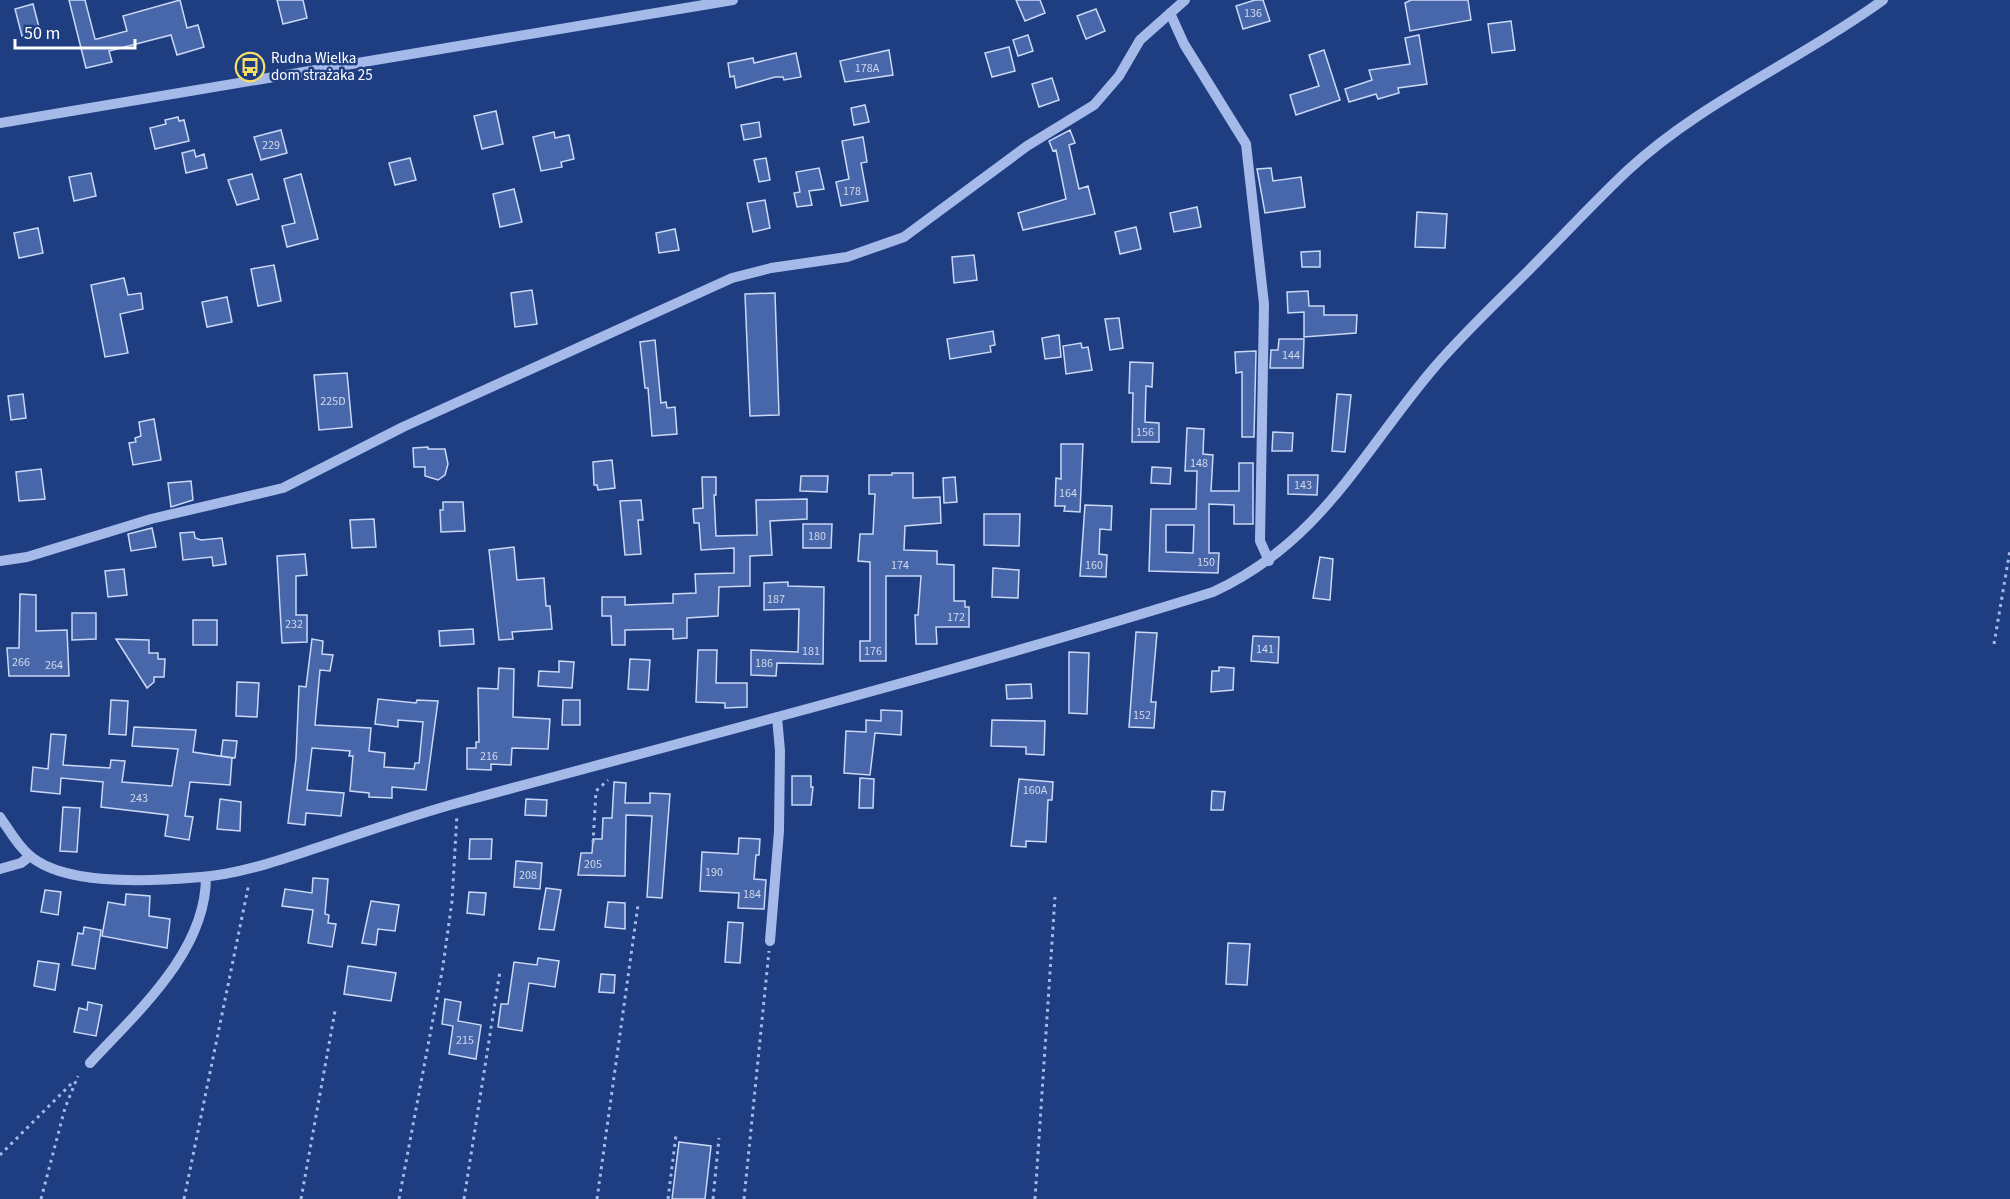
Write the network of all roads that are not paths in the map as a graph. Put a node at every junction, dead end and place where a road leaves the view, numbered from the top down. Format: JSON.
{"nodes":[{"id":1,"x":733,"y":0,"type":"edge"},
{"id":2,"x":1185,"y":0,"type":"edge"},
{"id":3,"x":1883,"y":0,"type":"edge"},
{"id":4,"x":1170,"y":13,"type":"junction"},
{"id":5,"x":0,"y":123,"type":"edge"},
{"id":6,"x":0,"y":561,"type":"edge"},
{"id":7,"x":1269,"y":561,"type":"junction"},
{"id":8,"x":777,"y":717,"type":"junction"},
{"id":9,"x":0,"y":817,"type":"edge"},
{"id":10,"x":30,"y":856,"type":"junction"},
{"id":11,"x":0,"y":869,"type":"edge"},
{"id":12,"x":206,"y":877,"type":"junction"},
{"id":13,"x":770,"y":941,"type":"road end"},
{"id":14,"x":90,"y":1063,"type":"road end"}],
"edges":[{"from":1,"to":5,"type":"street"},
{"from":2,"to":4,"type":"street"},
{"from":3,"to":7,"type":"street"},
{"from":4,"to":6,"type":"street"},
{"from":4,"to":7,"type":"street"},
{"from":7,"to":8,"type":"street"},
{"from":8,"to":12,"type":"street"},
{"from":8,"to":13,"type":"street"},
{"from":9,"to":10,"type":"street"},
{"from":10,"to":11,"type":"street"},
{"from":10,"to":12,"type":"street"},
{"from":12,"to":14,"type":"street"}]}
